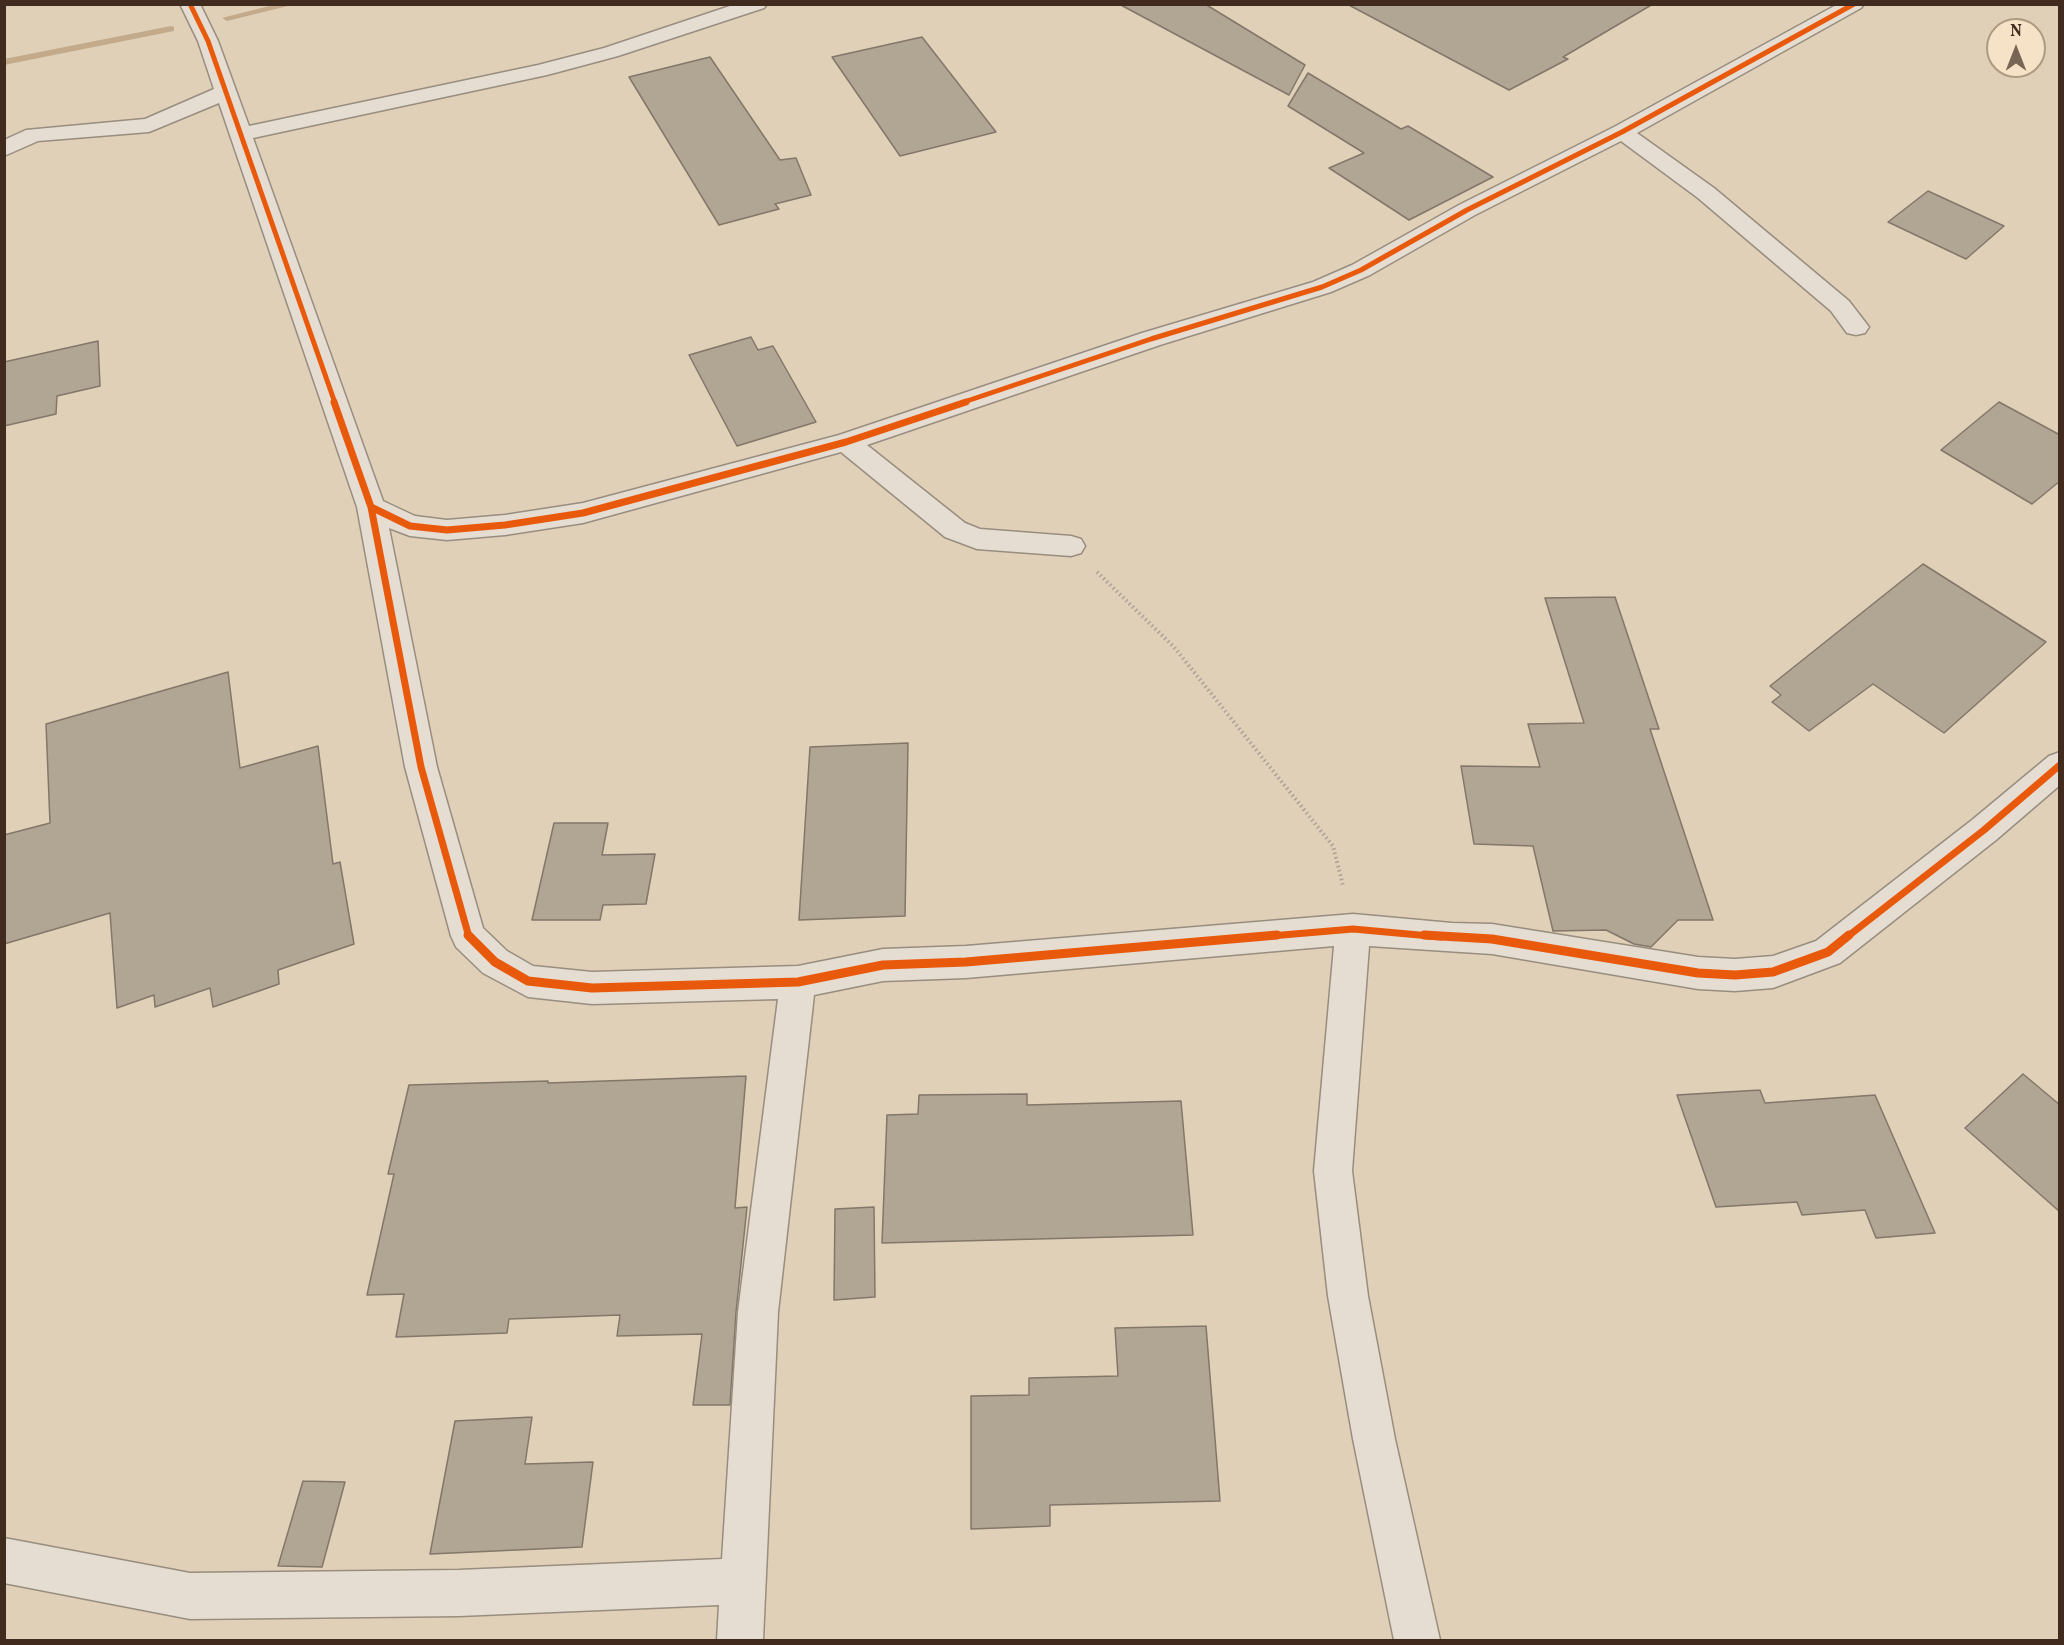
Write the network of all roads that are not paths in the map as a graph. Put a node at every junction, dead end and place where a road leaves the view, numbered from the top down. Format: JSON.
{"nodes":[{"id":1,"x":190,"y":4,"type":"edge"},
{"id":2,"x":757,"y":4,"type":"edge"},
{"id":3,"x":1854,"y":4,"type":"edge"},
{"id":4,"x":226,"y":92,"type":"junction"},
{"id":5,"x":1622,"y":132,"type":"junction"},
{"id":6,"x":240,"y":134,"type":"junction"},
{"id":7,"x":4,"y":149,"type":"edge"},
{"id":8,"x":1856,"y":327,"type":"dead end"},
{"id":9,"x":846,"y":442,"type":"junction"},
{"id":10,"x":371,"y":507,"type":"junction"},
{"id":11,"x":1071,"y":546,"type":"road end"},
{"id":12,"x":2060,"y":765,"type":"edge"},
{"id":13,"x":1353,"y":928,"type":"junction"},
{"id":14,"x":798,"y":982,"type":"junction"},
{"id":15,"x":4,"y":1560,"type":"edge"},
{"id":16,"x":742,"y":1581,"type":"junction"},
{"id":17,"x":740,"y":1641,"type":"edge"},
{"id":18,"x":1417,"y":1641,"type":"edge"}],
"edges":[{"from":1,"to":4,"type":"street"},
{"from":2,"to":6,"type":"street"},
{"from":3,"to":5,"type":"street"},
{"from":4,"to":6,"type":"street"},
{"from":4,"to":7,"type":"street"},
{"from":5,"to":8,"type":"street"},
{"from":5,"to":9,"type":"street"},
{"from":6,"to":10,"type":"street"},
{"from":9,"to":10,"type":"street"},
{"from":9,"to":11,"type":"street"},
{"from":10,"to":14,"type":"street"},
{"from":12,"to":13,"type":"street"},
{"from":13,"to":14,"type":"street"},
{"from":13,"to":18,"type":"street"},
{"from":14,"to":16,"type":"street"},
{"from":15,"to":16,"type":"street"},
{"from":16,"to":17,"type":"street"}]}
